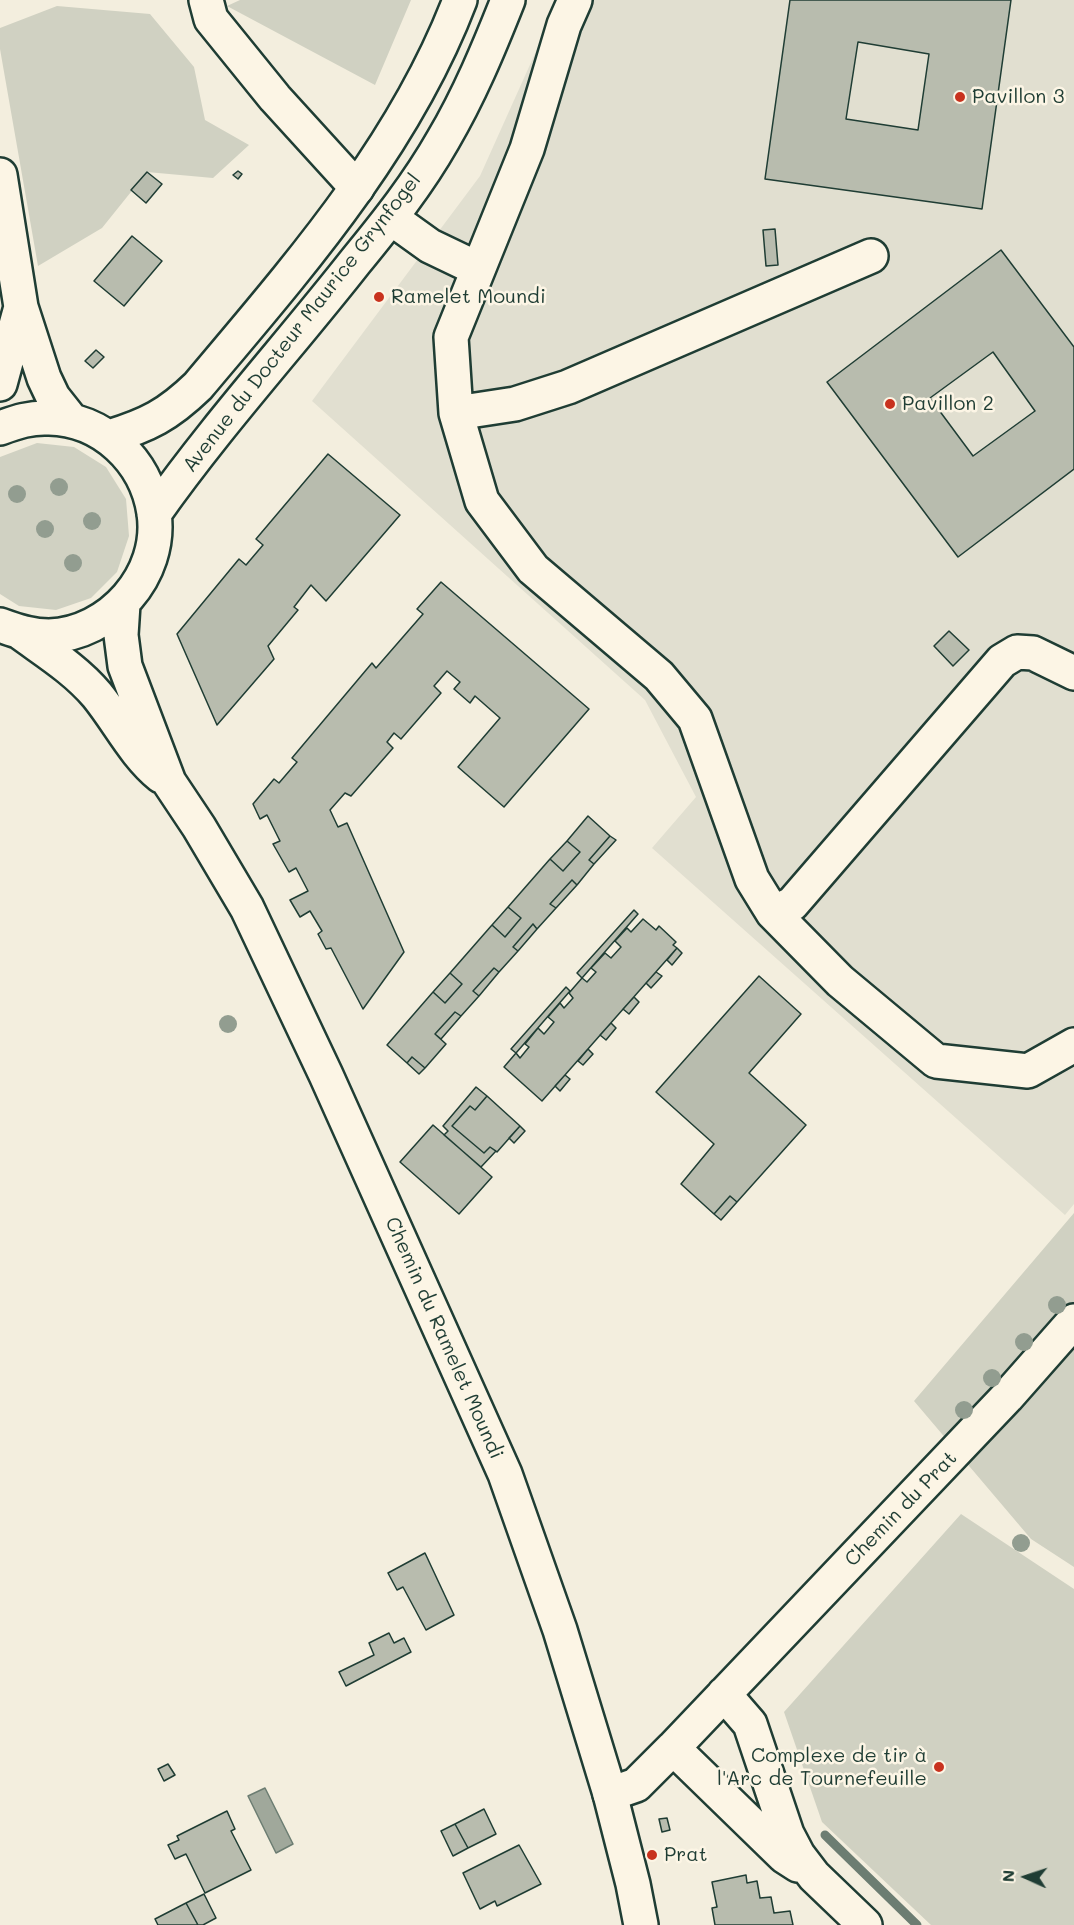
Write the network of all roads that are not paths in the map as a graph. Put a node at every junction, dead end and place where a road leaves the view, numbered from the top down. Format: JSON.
{"nodes":[{"id":1,"x":206,"y":0,"type":"edge"},
{"id":2,"x":460,"y":0,"type":"edge"},
{"id":3,"x":508,"y":0,"type":"edge"},
{"id":4,"x":575,"y":0,"type":"edge"},
{"id":5,"x":0,"y":175,"type":"edge"},
{"id":6,"x":357,"y":188,"type":"junction"},
{"id":7,"x":391,"y":218,"type":"junction"},
{"id":8,"x":871,"y":256,"type":"dead end"},
{"id":9,"x":478,"y":269,"type":"junction"},
{"id":10,"x":21,"y":308,"type":"junction"},
{"id":11,"x":0,"y":384,"type":"edge"},
{"id":12,"x":456,"y":413,"type":"junction"},
{"id":13,"x":72,"y":421,"type":"junction"},
{"id":14,"x":0,"y":428,"type":"edge"},
{"id":15,"x":109,"y":437,"type":"junction"},
{"id":16,"x":154,"y":514,"type":"junction"},
{"id":17,"x":123,"y":604,"type":"junction"},
{"id":18,"x":11,"y":629,"type":"edge"},
{"id":19,"x":1074,"y":673,"type":"edge"},
{"id":20,"x":169,"y":782,"type":"junction"},
{"id":21,"x":773,"y":913,"type":"junction"},
{"id":22,"x":1074,"y":1045,"type":"edge"},
{"id":23,"x":1074,"y":1321,"type":"edge"},
{"id":24,"x":724,"y":1694,"type":"junction"},
{"id":25,"x":673,"y":1748,"type":"junction"},
{"id":26,"x":610,"y":1794,"type":"junction"},
{"id":27,"x":814,"y":1876,"type":"junction"},
{"id":28,"x":641,"y":1925,"type":"edge"},
{"id":29,"x":866,"y":1925,"type":"edge"}],
"edges":[{"from":1,"to":6,"type":"main road"},
{"from":2,"to":6,"type":"main road","name":"Avenue du Docteur Maurice Grynfogel"},
{"from":3,"to":7,"type":"main road","name":"Avenue du Docteur Maurice Grynfogel"},
{"from":4,"to":9,"type":"main road"},
{"from":5,"to":10,"type":"main road"},
{"from":6,"to":15,"type":"main road","name":"Avenue du Docteur Maurice Grynfogel"},
{"from":7,"to":9,"type":"main road"},
{"from":7,"to":16,"type":"main road","name":"Avenue du Docteur Maurice Grynfogel"},
{"from":8,"to":12,"type":"main road"},
{"from":9,"to":12,"type":"main road"},
{"from":10,"to":11,"type":"main road"},
{"from":10,"to":13,"type":"main road"},
{"from":12,"to":21,"type":"main road"},
{"from":13,"to":14,"type":"main road","name":"Chemin du Ramelet Moundi"},
{"from":13,"to":15,"type":"main road","name":"Chemin du Ramelet Moundi"},
{"from":15,"to":16,"type":"main road","name":"Chemin du Ramelet Moundi"},
{"from":16,"to":17,"type":"main road","name":"Chemin du Ramelet Moundi"},
{"from":17,"to":18,"type":"main road","name":"Chemin du Ramelet Moundi"},
{"from":17,"to":20,"type":"main road","name":"Chemin du Ramelet Moundi"},
{"from":18,"to":20,"type":"main road","name":"Chemin du Ramelet Moundi"},
{"from":19,"to":21,"type":"main road"},
{"from":20,"to":26,"type":"main road","name":"Chemin du Ramelet Moundi"},
{"from":21,"to":22,"type":"main road"},
{"from":23,"to":24,"type":"main road","name":"Chemin du Prat"},
{"from":24,"to":25,"type":"main road","name":"Chemin du Prat"},
{"from":24,"to":27,"type":"main road"},
{"from":25,"to":26,"type":"main road","name":"Chemin du Prat"},
{"from":25,"to":27,"type":"main road"},
{"from":26,"to":28,"type":"main road","name":"Chemin du Ramelet Moundi"},
{"from":27,"to":29,"type":"main road"}]}
